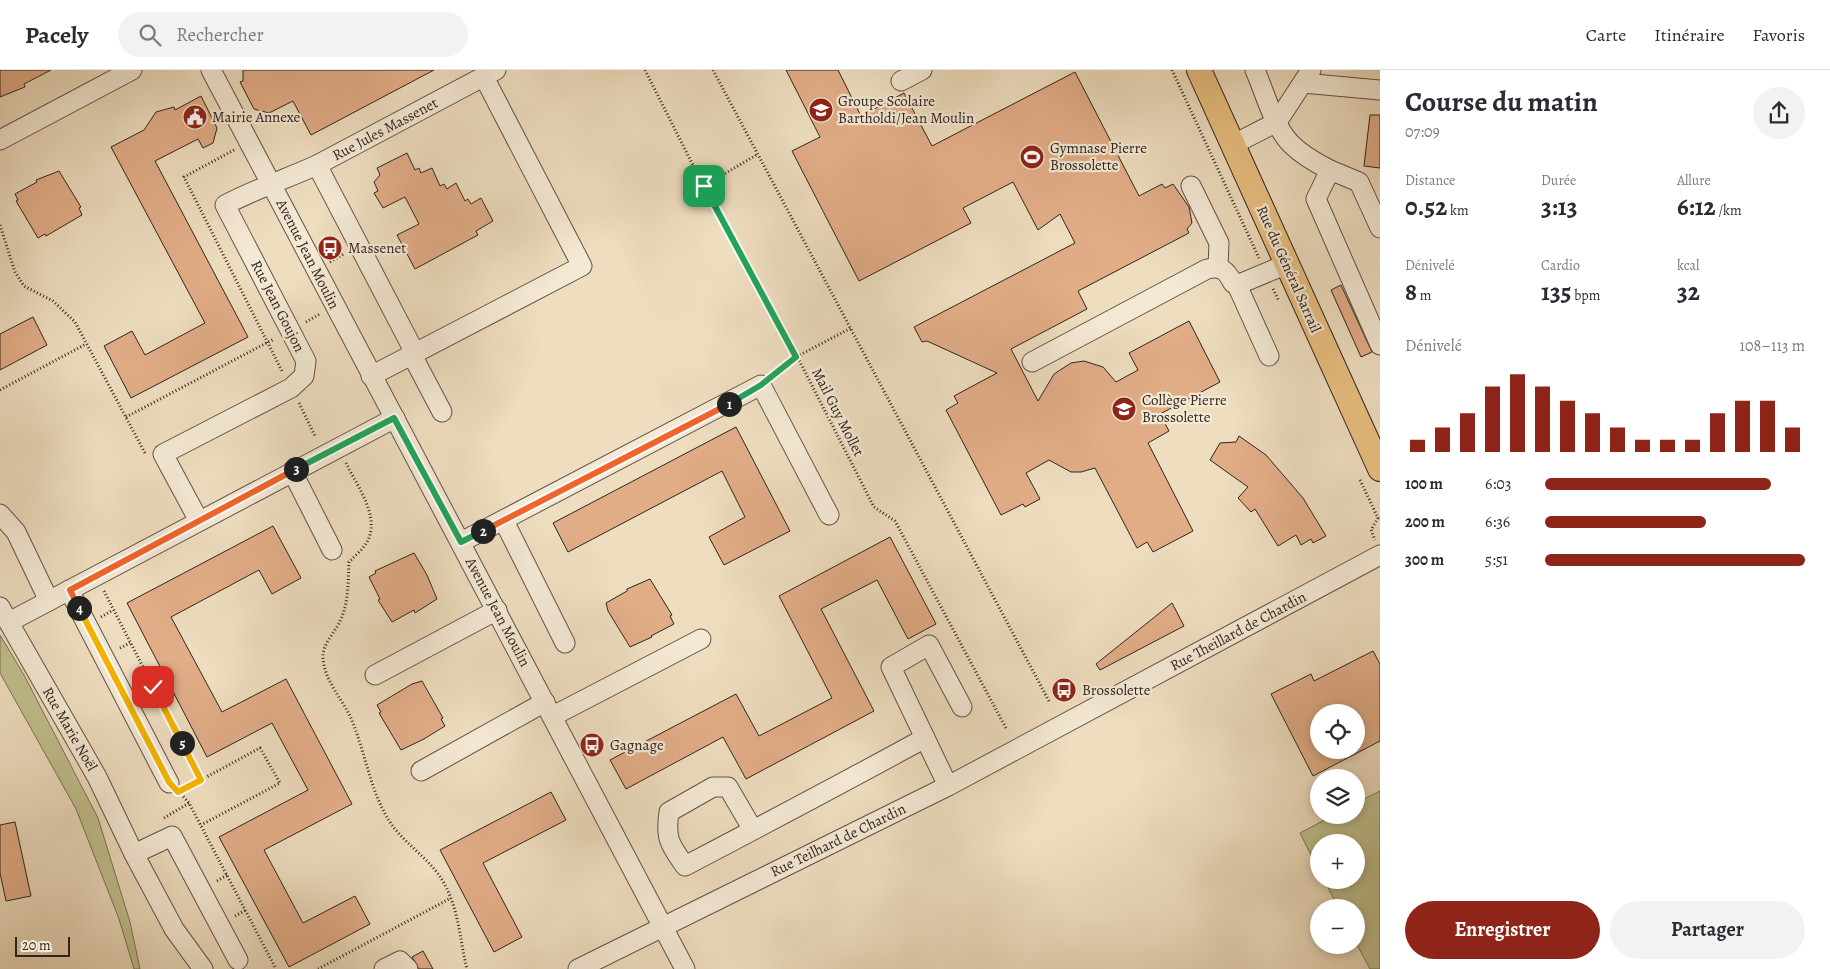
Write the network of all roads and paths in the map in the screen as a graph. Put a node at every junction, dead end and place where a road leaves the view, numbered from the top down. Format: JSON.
{"nodes":[{"id":1,"x":132,"y":70,"type":"edge"},
{"id":2,"x":211,"y":70,"type":"edge"},
{"id":3,"x":645,"y":70,"type":"edge"},
{"id":4,"x":713,"y":70,"type":"edge"},
{"id":5,"x":922,"y":70,"type":"edge"},
{"id":6,"x":1172,"y":70,"type":"edge"},
{"id":7,"x":1199,"y":70,"type":"edge"},
{"id":8,"x":1255,"y":70,"type":"edge"},
{"id":9,"x":490,"y":73,"type":"edge"},
{"id":10,"x":1307,"y":76,"type":"edge"},
{"id":11,"x":901,"y":81,"type":"dead end"},
{"id":12,"x":1380,"y":90,"type":"edge"},
{"id":13,"x":1277,"y":122,"type":"junction"},
{"id":14,"x":0,"y":140,"type":"edge"},
{"id":15,"x":1232,"y":144,"type":"junction"},
{"id":16,"x":758,"y":154,"type":"junction"},
{"id":17,"x":317,"y":165,"type":"junction"},
{"id":18,"x":1330,"y":170,"type":"junction"},
{"id":19,"x":271,"y":184,"type":"junction"},
{"id":20,"x":704,"y":186,"type":"junction"},
{"id":21,"x":1191,"y":186,"type":"dead end"},
{"id":22,"x":0,"y":225,"type":"edge"},
{"id":23,"x":1380,"y":228,"type":"edge"},
{"id":24,"x":1218,"y":267,"type":"junction"},
{"id":25,"x":1276,"y":269,"type":"junction"},
{"id":26,"x":1237,"y":285,"type":"junction"},
{"id":27,"x":1282,"y":309,"type":"dead end"},
{"id":28,"x":321,"y":314,"type":"dead end"},
{"id":29,"x":1374,"y":316,"type":"edge"},
{"id":30,"x":851,"y":328,"type":"junction"},
{"id":31,"x":291,"y":329,"type":"junction"},
{"id":32,"x":86,"y":344,"type":"junction"},
{"id":33,"x":1380,"y":345,"type":"edge"},
{"id":34,"x":414,"y":354,"type":"junction"},
{"id":35,"x":1268,"y":356,"type":"dead end"},
{"id":36,"x":796,"y":357,"type":"junction"},
{"id":37,"x":1032,"y":362,"type":"dead end"},
{"id":38,"x":371,"y":376,"type":"junction"},
{"id":39,"x":761,"y":385,"type":"junction"},
{"id":40,"x":0,"y":390,"type":"edge"},
{"id":41,"x":442,"y":412,"type":"dead end"},
{"id":42,"x":126,"y":417,"type":"dead end"},
{"id":43,"x":394,"y":418,"type":"junction"},
{"id":44,"x":338,"y":447,"type":"junction"},
{"id":45,"x":147,"y":457,"type":"dead end"},
{"id":46,"x":292,"y":471,"type":"junction"},
{"id":47,"x":1369,"y":472,"type":"edge"},
{"id":48,"x":0,"y":514,"type":"edge"},
{"id":49,"x":829,"y":515,"type":"dead end"},
{"id":50,"x":504,"y":520,"type":"junction"},
{"id":51,"x":199,"y":521,"type":"junction"},
{"id":52,"x":461,"y":542,"type":"junction"},
{"id":53,"x":332,"y":550,"type":"dead end"},
{"id":54,"x":1378,"y":551,"type":"edge"},
{"id":55,"x":102,"y":587,"type":"dead end"},
{"id":56,"x":70,"y":590,"type":"junction"},
{"id":57,"x":49,"y":601,"type":"junction"},
{"id":58,"x":497,"y":610,"type":"junction"},
{"id":59,"x":4,"y":614,"type":"edge"},
{"id":60,"x":701,"y":639,"type":"dead end"},
{"id":61,"x":565,"y":643,"type":"dead end"},
{"id":62,"x":375,"y":675,"type":"dead end"},
{"id":63,"x":1050,"y":703,"type":"dead end"},
{"id":64,"x":962,"y":708,"type":"dead end"},
{"id":65,"x":1097,"y":708,"type":"joint"},
{"id":66,"x":549,"y":709,"type":"junction"},
{"id":67,"x":1007,"y":730,"type":"dead end"},
{"id":68,"x":925,"y":738,"type":"junction"},
{"id":69,"x":421,"y":770,"type":"dead end"},
{"id":70,"x":201,"y":780,"type":"junction"},
{"id":71,"x":169,"y":782,"type":"dead end"},
{"id":72,"x":948,"y":786,"type":"junction"},
{"id":73,"x":201,"y":825,"type":"junction"},
{"id":74,"x":753,"y":830,"type":"junction"},
{"id":75,"x":134,"y":854,"type":"junction"},
{"id":76,"x":451,"y":898,"type":"junction"},
{"id":77,"x":664,"y":927,"type":"junction"},
{"id":78,"x":238,"y":960,"type":"dead end"},
{"id":79,"x":202,"y":969,"type":"edge"},
{"id":80,"x":276,"y":969,"type":"edge"},
{"id":81,"x":318,"y":969,"type":"edge"},
{"id":82,"x":384,"y":969,"type":"edge"},
{"id":83,"x":408,"y":969,"type":"edge"},
{"id":84,"x":466,"y":969,"type":"edge"},
{"id":85,"x":578,"y":969,"type":"edge"},
{"id":86,"x":686,"y":969,"type":"edge"}],
"edges":[{"from":1,"to":14,"type":"street"},
{"from":2,"to":19,"type":"street","name":"Avenue Jean Moulin"},
{"from":3,"to":20,"type":"path","name":"Mail Guy Mollet"},
{"from":4,"to":16,"type":"path"},
{"from":5,"to":11,"type":"street"},
{"from":6,"to":25,"type":"path"},
{"from":7,"to":15,"type":"main road","name":"Rue du Général Sarrail"},
{"from":8,"to":13,"type":"street"},
{"from":9,"to":17,"type":"street","name":"Rue Jules Massenet"},
{"from":9,"to":34,"type":"street"},
{"from":10,"to":12,"type":"street"},
{"from":10,"to":13,"type":"street"},
{"from":13,"to":15,"type":"street"},
{"from":13,"to":18,"type":"street"},
{"from":15,"to":25,"type":"main road","name":"Rue du Général Sarrail"},
{"from":16,"to":20,"type":"path"},
{"from":16,"to":30,"type":"path"},
{"from":17,"to":19,"type":"street","name":"Rue Jules Massenet"},
{"from":17,"to":34,"type":"street"},
{"from":18,"to":23,"type":"street"},
{"from":18,"to":29,"type":"street"},
{"from":19,"to":31,"type":"street","name":"Rue Jean Goujon"},
{"from":19,"to":38,"type":"street","name":"Avenue Jean Moulin"},
{"from":20,"to":36,"type":"path","name":"Mail Guy Mollet"},
{"from":21,"to":24,"type":"street"},
{"from":22,"to":32,"type":"path"},
{"from":24,"to":26,"type":"street"},
{"from":24,"to":37,"type":"street"},
{"from":25,"to":26,"type":"street"},
{"from":25,"to":27,"type":"path"},
{"from":25,"to":47,"type":"main road","name":"Rue du Général Sarrail"},
{"from":26,"to":35,"type":"street"},
{"from":28,"to":31,"type":"path"},
{"from":29,"to":33,"type":"street"},
{"from":30,"to":36,"type":"path"},
{"from":30,"to":63,"type":"path"},
{"from":31,"to":42,"type":"path"},
{"from":31,"to":51,"type":"street","name":"Rue Jean Goujon"},
{"from":32,"to":40,"type":"path"},
{"from":32,"to":45,"type":"path"},
{"from":34,"to":38,"type":"street"},
{"from":34,"to":41,"type":"street"},
{"from":36,"to":39,"type":"path"},
{"from":36,"to":67,"type":"path","name":"Mail Guy Mollet"},
{"from":38,"to":43,"type":"street","name":"Avenue Jean Moulin"},
{"from":39,"to":49,"type":"street"},
{"from":39,"to":50,"type":"street"},
{"from":43,"to":44,"type":"street"},
{"from":43,"to":52,"type":"street","name":"Avenue Jean Moulin"},
{"from":44,"to":46,"type":"street"},
{"from":44,"to":76,"type":"path"},
{"from":46,"to":51,"type":"street"},
{"from":46,"to":53,"type":"street"},
{"from":47,"to":54,"type":"path"},
{"from":48,"to":57,"type":"street"},
{"from":50,"to":52,"type":"street"},
{"from":50,"to":61,"type":"street"},
{"from":51,"to":56,"type":"street"},
{"from":52,"to":58,"type":"street","name":"Avenue Jean Moulin"},
{"from":54,"to":65,"type":"street","name":"Rue Theillard de Chardin"},
{"from":55,"to":70,"type":"path"},
{"from":56,"to":57,"type":"street"},
{"from":56,"to":71,"type":"street"},
{"from":57,"to":59,"type":"street"},
{"from":58,"to":62,"type":"street"},
{"from":58,"to":66,"type":"street","name":"Avenue Jean Moulin"},
{"from":59,"to":75,"type":"street","name":"Rue Marie Noël"},
{"from":60,"to":66,"type":"street"},
{"from":64,"to":68,"type":"street"},
{"from":65,"to":72,"type":"street","name":"Rue Teilhard de Chardin"},
{"from":66,"to":69,"type":"street"},
{"from":66,"to":77,"type":"street","name":"Avenue Jean Moulin"},
{"from":68,"to":72,"type":"street"},
{"from":68,"to":74,"type":"street"},
{"from":70,"to":73,"type":"path"},
{"from":70,"to":73,"type":"path"},
{"from":72,"to":77,"type":"street","name":"Rue Teilhard de Chardin"},
{"from":73,"to":80,"type":"path"},
{"from":74,"to":74,"type":"street"},
{"from":75,"to":78,"type":"street"},
{"from":75,"to":79,"type":"street","name":"Rue Marie Noël"},
{"from":76,"to":81,"type":"path"},
{"from":76,"to":84,"type":"path"},
{"from":77,"to":85,"type":"street","name":"Rue Teilhard de Chardin"},
{"from":77,"to":86,"type":"street","name":"Avenue Jean Moulin"},
{"from":82,"to":83,"type":"street"}]}
